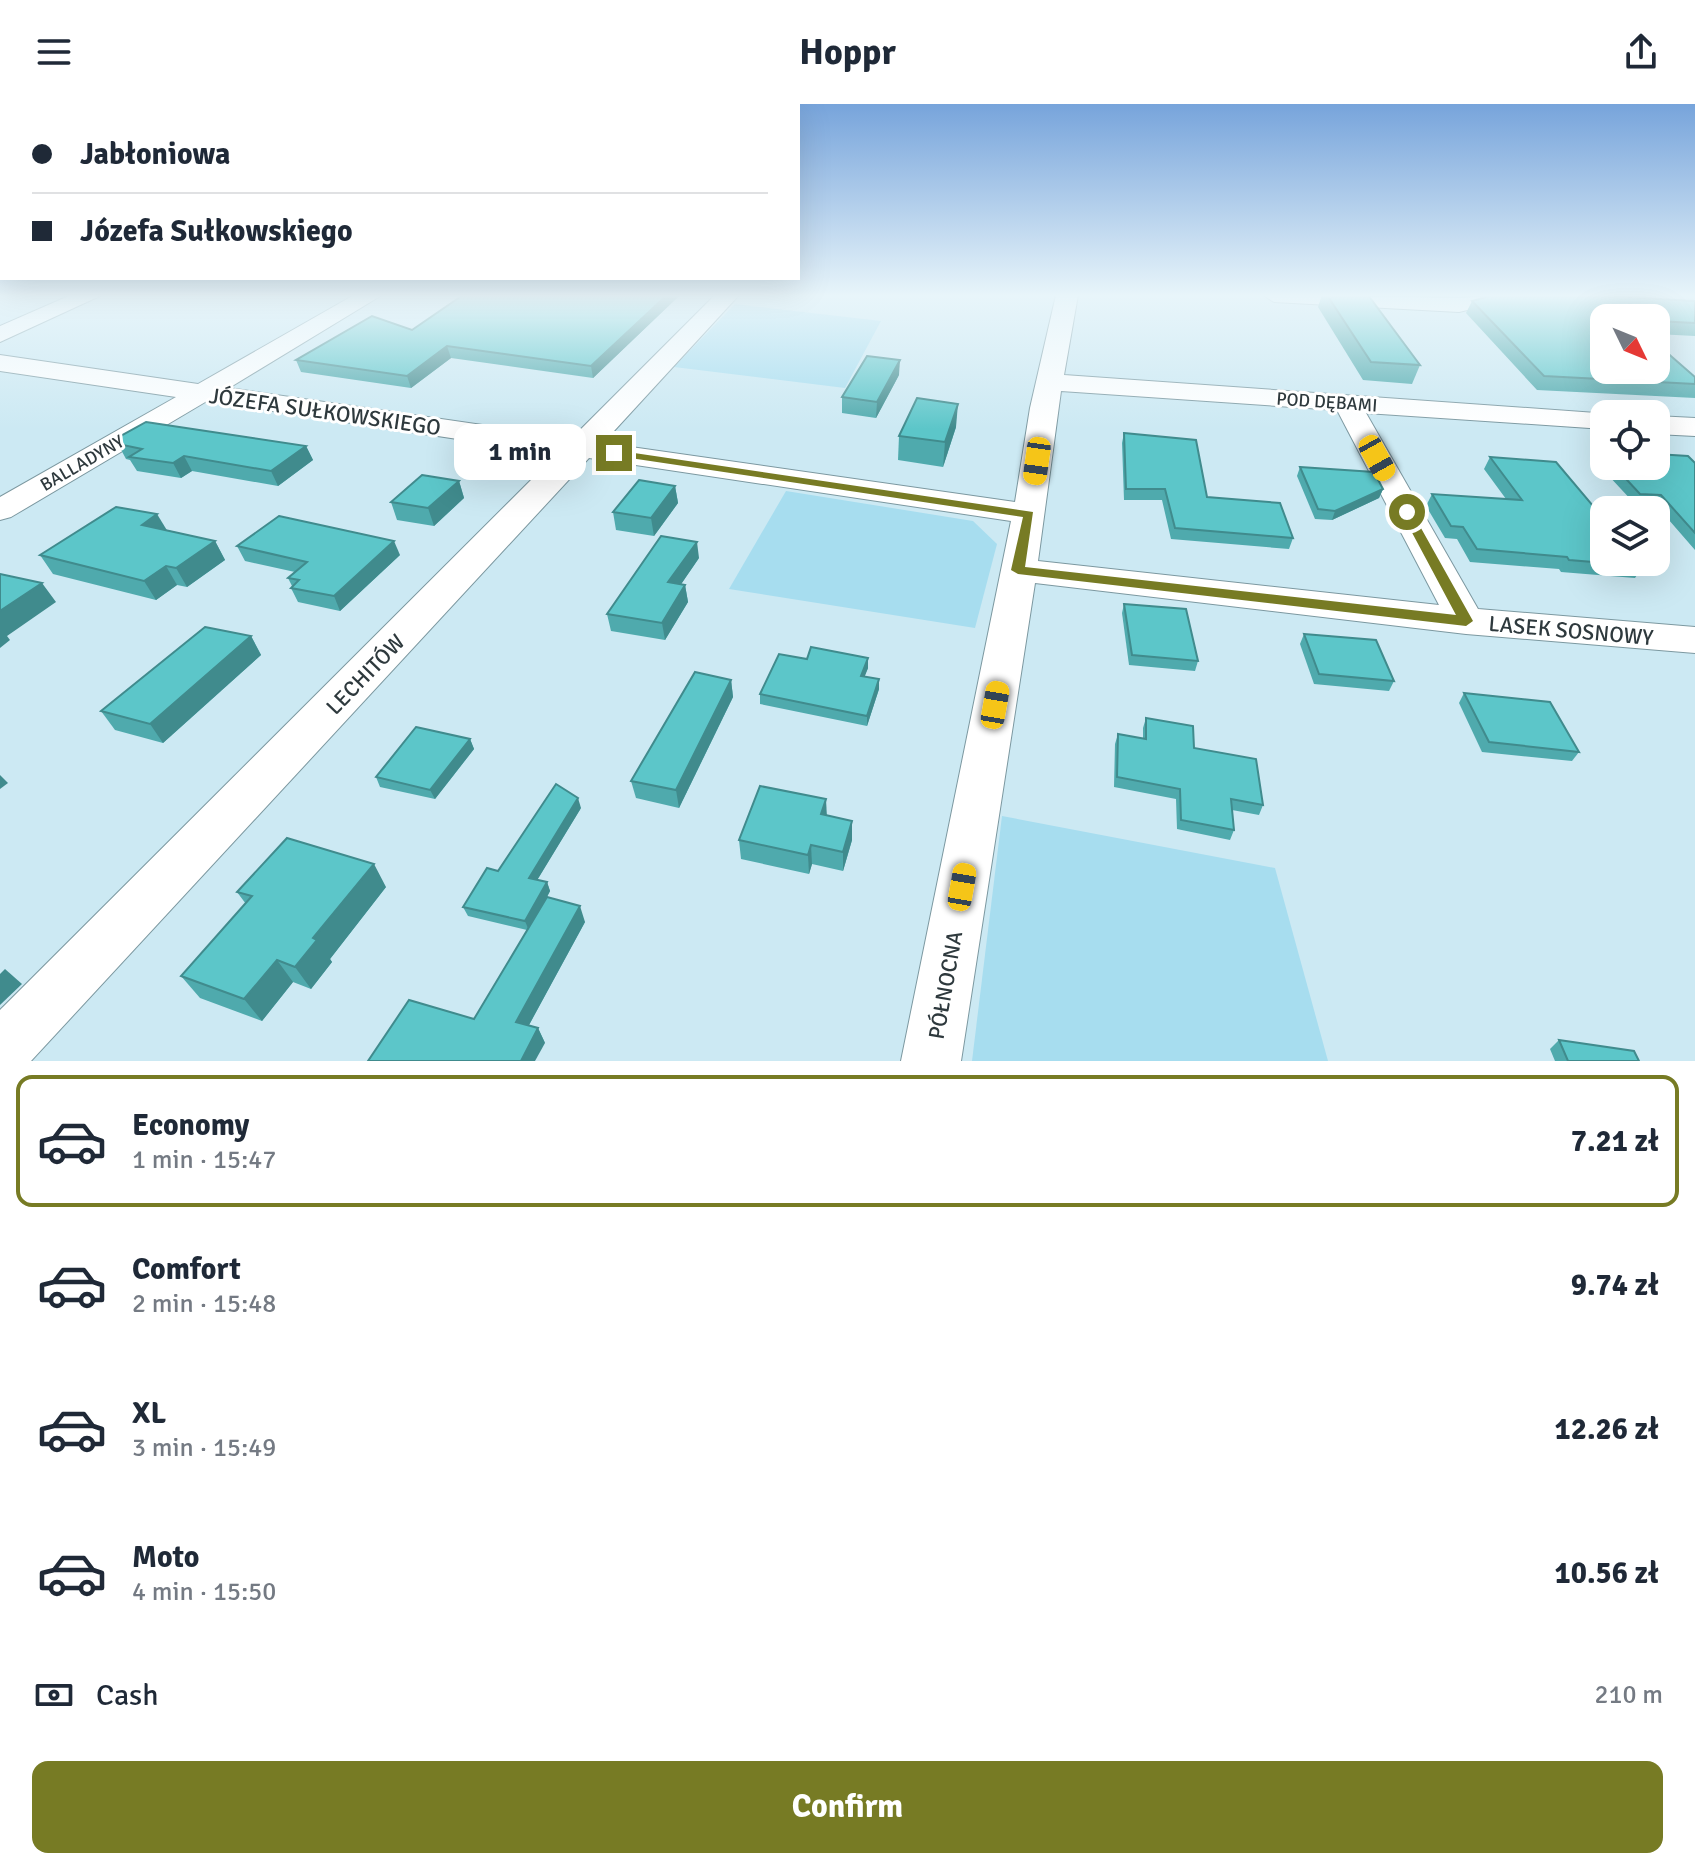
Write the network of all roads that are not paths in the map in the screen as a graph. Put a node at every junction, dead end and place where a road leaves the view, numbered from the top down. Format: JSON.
{"nodes":[{"id":1,"x":294,"y":340,"type":"edge"},
{"id":2,"x":686,"y":340,"type":"edge"},
{"id":3,"x":1058,"y":340,"type":"edge"},
{"id":4,"x":0,"y":363,"type":"edge"},
{"id":5,"x":1049,"y":382,"type":"junction"},
{"id":6,"x":203,"y":393,"type":"junction"},
{"id":7,"x":1347,"y":403,"type":"junction"},
{"id":8,"x":1590,"y":420,"type":"edge"},
{"id":9,"x":1670,"y":426,"type":"edge"},
{"id":10,"x":1695,"y":427,"type":"edge"},
{"id":11,"x":583,"y":448,"type":"junction"},
{"id":12,"x":0,"y":510,"type":"edge"},
{"id":13,"x":1029,"y":514,"type":"junction"},
{"id":14,"x":1018,"y":570,"type":"junction"},
{"id":15,"x":1466,"y":621,"type":"junction"},
{"id":16,"x":1695,"y":640,"type":"edge"},
{"id":17,"x":0,"y":1051,"type":"edge"},
{"id":18,"x":931,"y":1061,"type":"edge"}],
"edges":[{"from":1,"to":6,"type":"street","name":"BALLADYNY"},
{"from":2,"to":11,"type":"street","name":"LECHITÓW"},
{"from":3,"to":5,"type":"street","name":"PÓŁNOCNA"},
{"from":4,"to":6,"type":"street","name":"JÓZEFA SUŁKOWSKIEGO"},
{"from":5,"to":7,"type":"street","name":"POD DĘBAMI"},
{"from":5,"to":13,"type":"street","name":"PÓŁNOCNA"},
{"from":6,"to":11,"type":"street","name":"JÓZEFA SUŁKOWSKIEGO"},
{"from":6,"to":12,"type":"street","name":"BALLADYNY"},
{"from":7,"to":8,"type":"street","name":"POD DĘBAMI"},
{"from":7,"to":15,"type":"street"},
{"from":9,"to":10,"type":"street"},
{"from":11,"to":13,"type":"street","name":"JÓZEFA SUŁKOWSKIEGO"},
{"from":11,"to":17,"type":"street","name":"LECHITÓW"},
{"from":13,"to":14,"type":"street","name":"PÓŁNOCNA"},
{"from":14,"to":15,"type":"street","name":"LASEK SOSNOWY"},
{"from":14,"to":18,"type":"street","name":"PÓŁNOCNA"},
{"from":15,"to":16,"type":"street","name":"LASEK SOSNOWY"}]}
